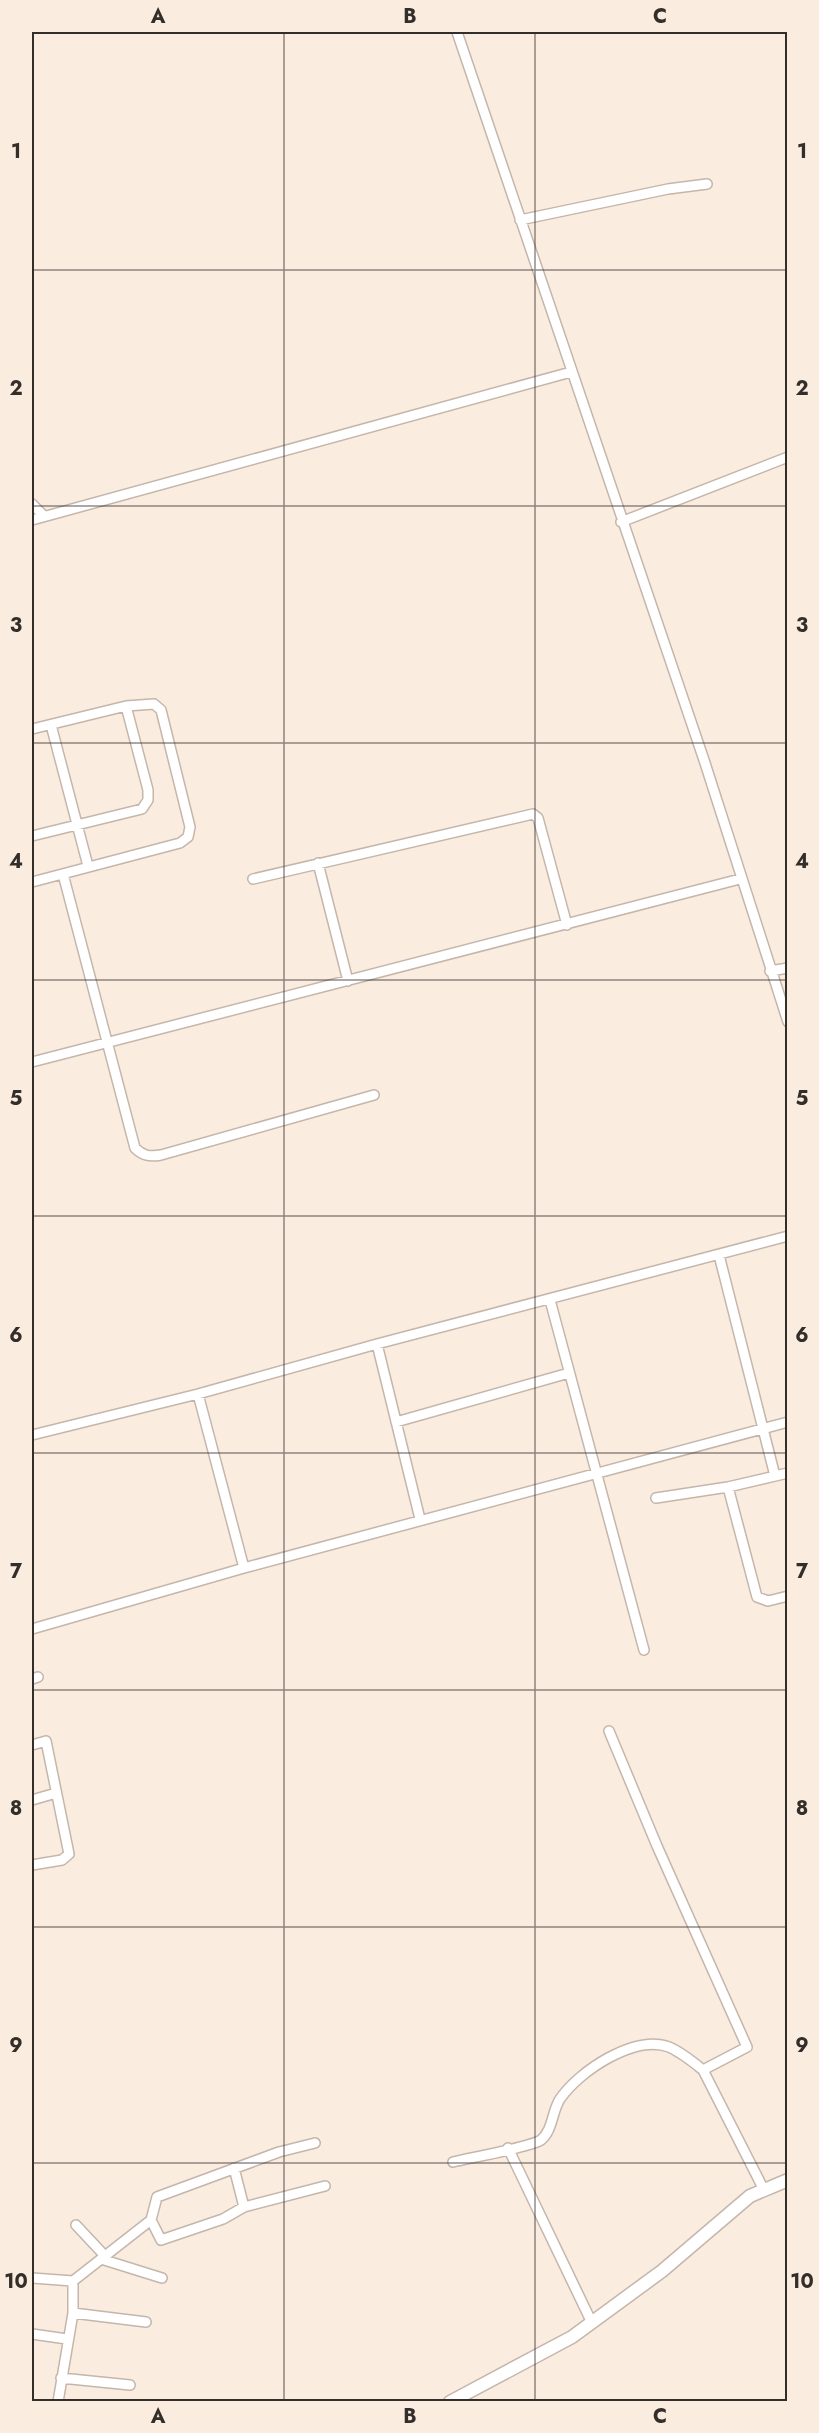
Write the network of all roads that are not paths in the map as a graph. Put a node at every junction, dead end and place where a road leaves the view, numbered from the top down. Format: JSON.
{"nodes":[{"id":1,"x":457,"y":32,"type":"edge"},
{"id":2,"x":707,"y":184,"type":"dead end"},
{"id":3,"x":520,"y":220,"type":"junction"},
{"id":4,"x":571,"y":372,"type":"junction"},
{"id":5,"x":788,"y":457,"type":"edge"},
{"id":6,"x":32,"y":504,"type":"edge"},
{"id":7,"x":44,"y":516,"type":"junction"},
{"id":8,"x":32,"y":519,"type":"edge"},
{"id":9,"x":621,"y":522,"type":"junction"},
{"id":10,"x":126,"y":706,"type":"junction"},
{"id":11,"x":51,"y":724,"type":"junction"},
{"id":12,"x":32,"y":729,"type":"edge"},
{"id":13,"x":76,"y":826,"type":"junction"},
{"id":14,"x":32,"y":836,"type":"edge"},
{"id":15,"x":318,"y":863,"type":"junction"},
{"id":16,"x":88,"y":866,"type":"junction"},
{"id":17,"x":63,"y":874,"type":"junction"},
{"id":18,"x":253,"y":879,"type":"dead end"},
{"id":19,"x":740,"y":879,"type":"junction"},
{"id":20,"x":32,"y":882,"type":"edge"},
{"id":21,"x":567,"y":925,"type":"junction"},
{"id":22,"x":788,"y":968,"type":"edge"},
{"id":23,"x":770,"y":971,"type":"junction"},
{"id":24,"x":348,"y":981,"type":"junction"},
{"id":25,"x":788,"y":1022,"type":"edge"},
{"id":26,"x":109,"y":1043,"type":"junction"},
{"id":27,"x":32,"y":1062,"type":"edge"},
{"id":28,"x":374,"y":1095,"type":"dead end"},
{"id":29,"x":788,"y":1236,"type":"edge"},
{"id":30,"x":719,"y":1255,"type":"junction"},
{"id":31,"x":550,"y":1300,"type":"junction"},
{"id":32,"x":377,"y":1344,"type":"junction"},
{"id":33,"x":569,"y":1372,"type":"junction"},
{"id":34,"x":198,"y":1394,"type":"junction"},
{"id":35,"x":396,"y":1422,"type":"junction"},
{"id":36,"x":788,"y":1422,"type":"edge"},
{"id":37,"x":763,"y":1429,"type":"junction"},
{"id":38,"x":32,"y":1435,"type":"edge"},
{"id":39,"x":596,"y":1472,"type":"junction"},
{"id":40,"x":788,"y":1473,"type":"edge"},
{"id":41,"x":775,"y":1476,"type":"junction"},
{"id":42,"x":728,"y":1487,"type":"junction"},
{"id":43,"x":656,"y":1498,"type":"dead end"},
{"id":44,"x":420,"y":1519,"type":"junction"},
{"id":45,"x":244,"y":1568,"type":"junction"},
{"id":46,"x":788,"y":1596,"type":"edge"},
{"id":47,"x":32,"y":1629,"type":"edge"},
{"id":48,"x":644,"y":1650,"type":"dead end"},
{"id":49,"x":609,"y":1731,"type":"dead end"},
{"id":50,"x":32,"y":1745,"type":"edge"},
{"id":51,"x":56,"y":1793,"type":"junction"},
{"id":52,"x":32,"y":1800,"type":"edge"},
{"id":53,"x":32,"y":1865,"type":"edge"},
{"id":54,"x":703,"y":2070,"type":"junction"},
{"id":55,"x":315,"y":2143,"type":"dead end"},
{"id":56,"x":508,"y":2148,"type":"junction"},
{"id":57,"x":453,"y":2162,"type":"dead end"},
{"id":58,"x":234,"y":2168,"type":"junction"},
{"id":59,"x":788,"y":2180,"type":"edge"},
{"id":60,"x":325,"y":2186,"type":"dead end"},
{"id":61,"x":764,"y":2190,"type":"junction"},
{"id":62,"x":244,"y":2207,"type":"junction"},
{"id":63,"x":151,"y":2220,"type":"junction"},
{"id":64,"x":76,"y":2225,"type":"dead end"},
{"id":65,"x":103,"y":2258,"type":"junction"},
{"id":66,"x":32,"y":2278,"type":"edge"},
{"id":67,"x":162,"y":2278,"type":"dead end"},
{"id":68,"x":73,"y":2281,"type":"junction"},
{"id":69,"x":73,"y":2313,"type":"junction"},
{"id":70,"x":146,"y":2322,"type":"dead end"},
{"id":71,"x":592,"y":2323,"type":"junction"},
{"id":72,"x":32,"y":2334,"type":"edge"},
{"id":73,"x":66,"y":2339,"type":"junction"},
{"id":74,"x":61,"y":2378,"type":"junction"},
{"id":75,"x":130,"y":2385,"type":"dead end"},
{"id":76,"x":58,"y":2402,"type":"edge"},
{"id":77,"x":450,"y":2402,"type":"edge"}],
"edges":[{"from":1,"to":3,"type":"street"},
{"from":2,"to":3,"type":"street"},
{"from":3,"to":4,"type":"street"},
{"from":4,"to":7,"type":"street"},
{"from":4,"to":9,"type":"street"},
{"from":5,"to":9,"type":"street"},
{"from":6,"to":7,"type":"street"},
{"from":7,"to":8,"type":"street"},
{"from":9,"to":19,"type":"street"},
{"from":10,"to":11,"type":"street"},
{"from":10,"to":13,"type":"street"},
{"from":10,"to":16,"type":"street"},
{"from":11,"to":12,"type":"street"},
{"from":11,"to":13,"type":"street"},
{"from":13,"to":14,"type":"street"},
{"from":13,"to":16,"type":"street"},
{"from":15,"to":18,"type":"street"},
{"from":15,"to":21,"type":"street"},
{"from":15,"to":24,"type":"street"},
{"from":16,"to":17,"type":"street"},
{"from":17,"to":20,"type":"street"},
{"from":17,"to":26,"type":"street"},
{"from":19,"to":21,"type":"street"},
{"from":19,"to":23,"type":"street"},
{"from":21,"to":24,"type":"street"},
{"from":22,"to":23,"type":"street"},
{"from":23,"to":25,"type":"street"},
{"from":24,"to":26,"type":"street"},
{"from":26,"to":27,"type":"street"},
{"from":26,"to":28,"type":"street"},
{"from":29,"to":30,"type":"street"},
{"from":30,"to":31,"type":"street"},
{"from":30,"to":37,"type":"street"},
{"from":31,"to":32,"type":"street"},
{"from":31,"to":33,"type":"street"},
{"from":32,"to":34,"type":"street"},
{"from":32,"to":35,"type":"street"},
{"from":33,"to":35,"type":"street"},
{"from":33,"to":39,"type":"street"},
{"from":34,"to":38,"type":"street"},
{"from":34,"to":45,"type":"street"},
{"from":35,"to":44,"type":"street"},
{"from":36,"to":37,"type":"street"},
{"from":37,"to":39,"type":"street"},
{"from":37,"to":41,"type":"street"},
{"from":39,"to":44,"type":"street"},
{"from":39,"to":48,"type":"street"},
{"from":40,"to":41,"type":"street"},
{"from":41,"to":42,"type":"street"},
{"from":42,"to":43,"type":"street"},
{"from":42,"to":46,"type":"street"},
{"from":44,"to":45,"type":"street"},
{"from":45,"to":47,"type":"street"},
{"from":49,"to":54,"type":"street"},
{"from":50,"to":51,"type":"street"},
{"from":51,"to":52,"type":"street"},
{"from":51,"to":53,"type":"street"},
{"from":54,"to":56,"type":"street"},
{"from":54,"to":61,"type":"street"},
{"from":55,"to":58,"type":"street"},
{"from":56,"to":57,"type":"street"},
{"from":56,"to":71,"type":"street"},
{"from":58,"to":62,"type":"street"},
{"from":58,"to":63,"type":"street"},
{"from":59,"to":61,"type":"street"},
{"from":60,"to":62,"type":"street"},
{"from":61,"to":71,"type":"street"},
{"from":62,"to":63,"type":"street"},
{"from":63,"to":65,"type":"street"},
{"from":64,"to":65,"type":"street"},
{"from":65,"to":67,"type":"street"},
{"from":65,"to":68,"type":"street"},
{"from":66,"to":68,"type":"street"},
{"from":68,"to":69,"type":"street"},
{"from":69,"to":70,"type":"street"},
{"from":69,"to":73,"type":"street"},
{"from":71,"to":77,"type":"street"},
{"from":72,"to":73,"type":"street"},
{"from":73,"to":74,"type":"street"},
{"from":74,"to":75,"type":"street"},
{"from":74,"to":76,"type":"street"}]}
